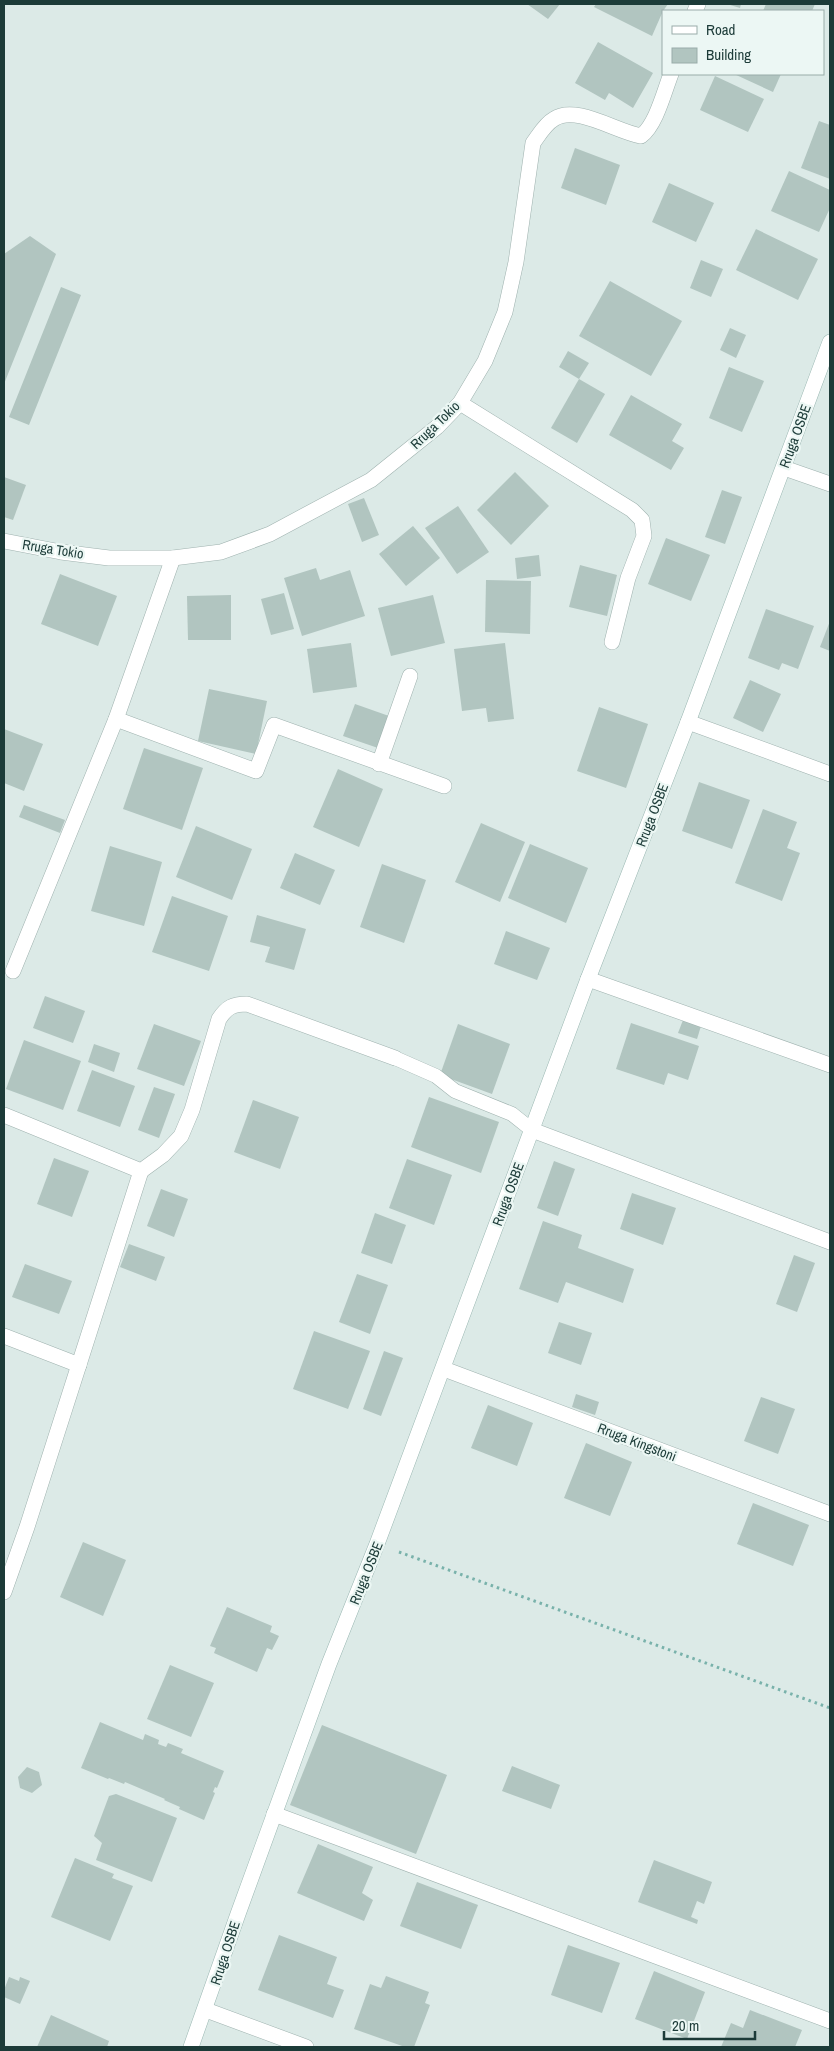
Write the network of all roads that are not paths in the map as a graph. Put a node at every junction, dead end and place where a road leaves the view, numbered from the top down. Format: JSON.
{"nodes":[{"id":1,"x":671,"y":75,"type":"edge"},
{"id":2,"x":830,"y":342,"type":"edge"},
{"id":3,"x":460,"y":403,"type":"junction"},
{"id":4,"x":784,"y":468,"type":"junction"},
{"id":5,"x":830,"y":484,"type":"edge"},
{"id":6,"x":4,"y":541,"type":"edge"},
{"id":7,"x":173,"y":558,"type":"junction"},
{"id":8,"x":612,"y":642,"type":"dead end"},
{"id":9,"x":410,"y":676,"type":"dead end"},
{"id":10,"x":116,"y":719,"type":"junction"},
{"id":11,"x":688,"y":722,"type":"junction"},
{"id":12,"x":379,"y":764,"type":"junction"},
{"id":13,"x":830,"y":774,"type":"edge"},
{"id":14,"x":444,"y":786,"type":"dead end"},
{"id":15,"x":13,"y":971,"type":"dead end"},
{"id":16,"x":588,"y":979,"type":"junction"},
{"id":17,"x":395,"y":1058,"type":"joint"},
{"id":18,"x":830,"y":1065,"type":"edge"},
{"id":19,"x":4,"y":1115,"type":"edge"},
{"id":20,"x":532,"y":1130,"type":"junction"},
{"id":21,"x":141,"y":1171,"type":"junction"},
{"id":22,"x":830,"y":1242,"type":"edge"},
{"id":23,"x":4,"y":1336,"type":"edge"},
{"id":24,"x":79,"y":1365,"type":"junction"},
{"id":25,"x":444,"y":1369,"type":"junction"},
{"id":26,"x":830,"y":1514,"type":"edge"},
{"id":27,"x":4,"y":1592,"type":"edge"},
{"id":28,"x":274,"y":1814,"type":"junction"},
{"id":29,"x":206,"y":2010,"type":"junction"},
{"id":30,"x":830,"y":2021,"type":"edge"},
{"id":31,"x":191,"y":2047,"type":"edge"},
{"id":32,"x":306,"y":2047,"type":"edge"}],
"edges":[{"from":1,"to":3,"type":"street","name":"Rruga Tokio"},
{"from":2,"to":4,"type":"street","name":"Rruga OSBE"},
{"from":3,"to":7,"type":"street","name":"Rruga Tokio"},
{"from":3,"to":8,"type":"street"},
{"from":4,"to":5,"type":"street"},
{"from":4,"to":11,"type":"street","name":"Rruga OSBE"},
{"from":6,"to":7,"type":"street","name":"Rruga Tokio"},
{"from":7,"to":10,"type":"street"},
{"from":9,"to":12,"type":"street"},
{"from":10,"to":12,"type":"street"},
{"from":10,"to":15,"type":"street"},
{"from":11,"to":13,"type":"street"},
{"from":11,"to":16,"type":"street","name":"Rruga OSBE"},
{"from":12,"to":14,"type":"street"},
{"from":16,"to":18,"type":"street"},
{"from":16,"to":20,"type":"street","name":"Rruga OSBE"},
{"from":17,"to":20,"type":"lane"},
{"from":17,"to":21,"type":"street"},
{"from":19,"to":21,"type":"street"},
{"from":20,"to":22,"type":"street"},
{"from":20,"to":25,"type":"street","name":"Rruga OSBE"},
{"from":21,"to":24,"type":"street"},
{"from":23,"to":24,"type":"street"},
{"from":24,"to":27,"type":"street"},
{"from":25,"to":26,"type":"street","name":"Rruga Kingstoni"},
{"from":25,"to":28,"type":"street","name":"Rruga OSBE"},
{"from":28,"to":29,"type":"street","name":"Rruga OSBE"},
{"from":28,"to":30,"type":"street"},
{"from":29,"to":31,"type":"street","name":"Rruga OSBE"},
{"from":29,"to":32,"type":"street"}]}
